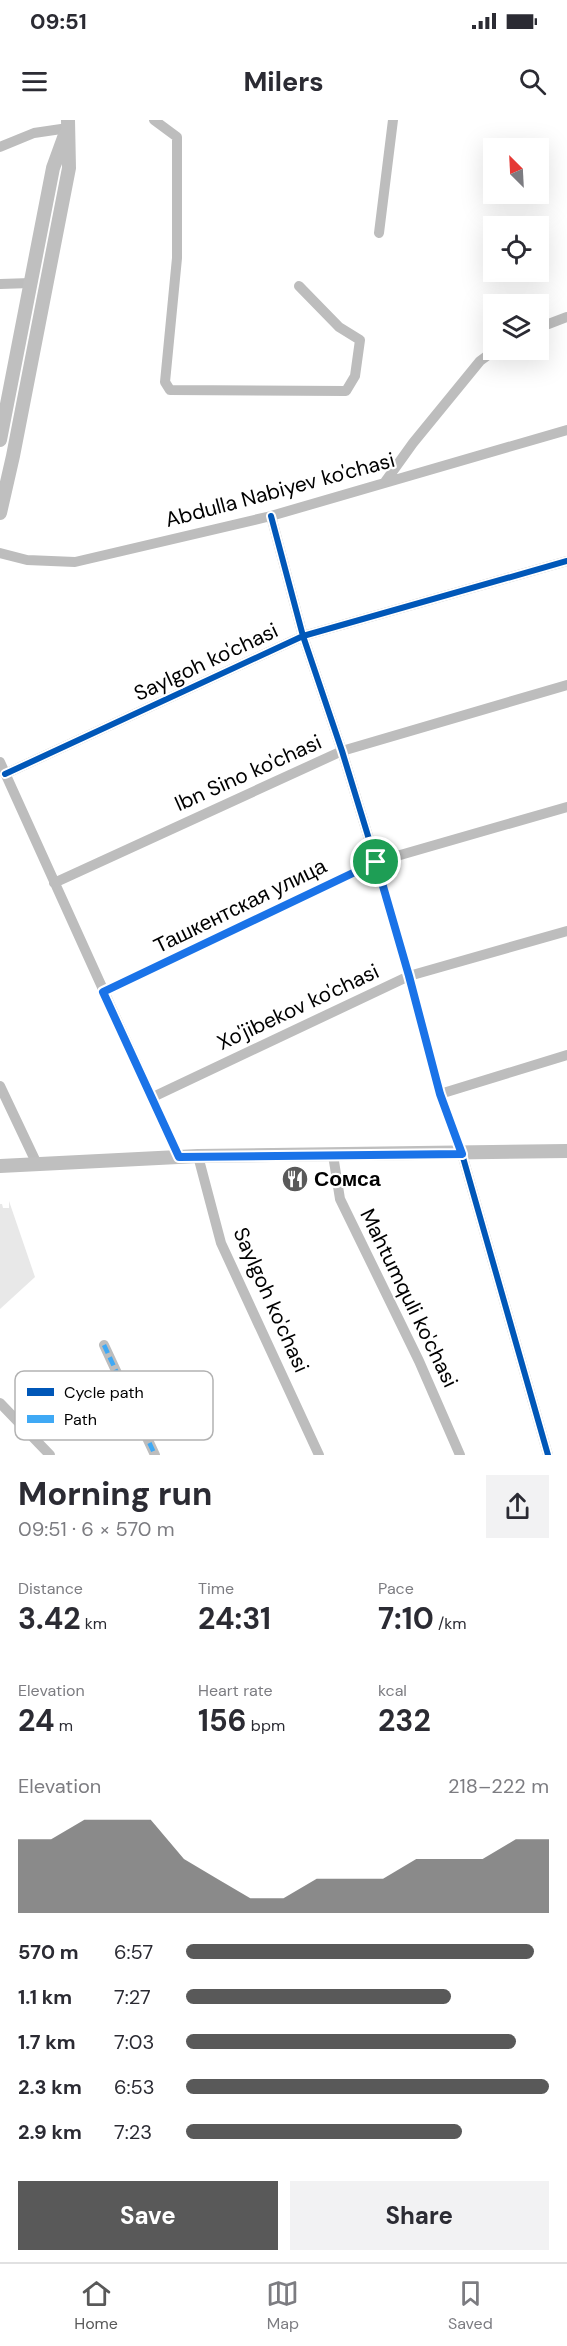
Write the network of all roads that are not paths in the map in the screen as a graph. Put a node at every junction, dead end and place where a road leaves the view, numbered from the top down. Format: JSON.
{"nodes":[{"id":1,"x":154,"y":120,"type":"edge"},
{"id":2,"x":393,"y":120,"type":"edge"},
{"id":3,"x":68,"y":122,"type":"edge"},
{"id":4,"x":0,"y":147,"type":"edge"},
{"id":5,"x":379,"y":233,"type":"dead end"},
{"id":6,"x":31,"y":283,"type":"junction"},
{"id":7,"x":0,"y":284,"type":"edge"},
{"id":8,"x":299,"y":286,"type":"dead end"},
{"id":9,"x":567,"y":317,"type":"edge"},
{"id":10,"x":549,"y":324,"type":"edge"},
{"id":11,"x":483,"y":359,"type":"edge"},
{"id":12,"x":567,"y":430,"type":"edge"},
{"id":13,"x":0,"y":440,"type":"edge"},
{"id":14,"x":385,"y":482,"type":"junction"},
{"id":15,"x":0,"y":513,"type":"edge"},
{"id":16,"x":271,"y":516,"type":"junction"},
{"id":17,"x":0,"y":553,"type":"edge"},
{"id":18,"x":567,"y":561,"type":"edge"},
{"id":19,"x":303,"y":636,"type":"junction"},
{"id":20,"x":567,"y":686,"type":"edge"},
{"id":21,"x":342,"y":752,"type":"junction"},
{"id":22,"x":0,"y":762,"type":"edge"},
{"id":23,"x":5,"y":774,"type":"junction"},
{"id":24,"x":567,"y":807,"type":"edge"},
{"id":25,"x":376,"y":862,"type":"junction"},
{"id":26,"x":54,"y":882,"type":"junction"},
{"id":27,"x":567,"y":931,"type":"edge"},
{"id":28,"x":409,"y":976,"type":"junction"},
{"id":29,"x":103,"y":992,"type":"junction"},
{"id":30,"x":567,"y":1055,"type":"edge"},
{"id":31,"x":0,"y":1086,"type":"edge"},
{"id":32,"x":440,"y":1094,"type":"junction"},
{"id":33,"x":153,"y":1098,"type":"junction"},
{"id":34,"x":567,"y":1151,"type":"edge"},
{"id":35,"x":462,"y":1154,"type":"junction"},
{"id":36,"x":333,"y":1155,"type":"junction"},
{"id":37,"x":198,"y":1156,"type":"junction"},
{"id":38,"x":179,"y":1157,"type":"junction"},
{"id":39,"x":36,"y":1162,"type":"junction"},
{"id":40,"x":0,"y":1166,"type":"edge"},
{"id":41,"x":104,"y":1345,"type":"dead end"},
{"id":42,"x":116,"y":1371,"type":"edge"},
{"id":43,"x":0,"y":1403,"type":"edge"},
{"id":44,"x":15,"y":1419,"type":"edge"},
{"id":45,"x":36,"y":1440,"type":"edge"},
{"id":46,"x":148,"y":1440,"type":"edge"},
{"id":47,"x":50,"y":1455,"type":"edge"},
{"id":48,"x":155,"y":1455,"type":"edge"},
{"id":49,"x":320,"y":1455,"type":"edge"},
{"id":50,"x":460,"y":1455,"type":"edge"},
{"id":51,"x":548,"y":1455,"type":"edge"}],
"edges":[{"from":1,"to":8,"type":"street"},
{"from":2,"to":5,"type":"street"},
{"from":3,"to":4,"type":"street"},
{"from":3,"to":6,"type":"main road"},
{"from":3,"to":15,"type":"main road"},
{"from":6,"to":7,"type":"street"},
{"from":6,"to":13,"type":"main road"},
{"from":9,"to":10,"type":"street"},
{"from":11,"to":14,"type":"street"},
{"from":12,"to":14,"type":"street","name":"Abdulla Nabiyev ko'chasi"},
{"from":14,"to":16,"type":"street","name":"Abdulla Nabiyev ko'chasi"},
{"from":16,"to":17,"type":"street","name":"Abdulla Nabiyev ko'chasi"},
{"from":16,"to":19,"type":"street"},
{"from":18,"to":19,"type":"street","name":"Saylgoh ko'chasi"},
{"from":19,"to":21,"type":"street"},
{"from":19,"to":23,"type":"street","name":"Saylgoh ko'chasi"},
{"from":20,"to":21,"type":"street","name":"Ibn Sino ko'chasi"},
{"from":21,"to":25,"type":"street"},
{"from":21,"to":26,"type":"street","name":"Ibn Sino ko'chasi"},
{"from":22,"to":23,"type":"street"},
{"from":23,"to":26,"type":"street"},
{"from":24,"to":25,"type":"street","name":"Ташкентская улица"},
{"from":25,"to":28,"type":"street"},
{"from":25,"to":29,"type":"street","name":"Ташкентская улица"},
{"from":26,"to":29,"type":"street"},
{"from":27,"to":28,"type":"street","name":"Xo'jibekov ko'chasi"},
{"from":28,"to":32,"type":"street"},
{"from":28,"to":33,"type":"street","name":"Xo'jibekov ko'chasi"},
{"from":29,"to":33,"type":"street"},
{"from":30,"to":32,"type":"street"},
{"from":31,"to":39,"type":"street"},
{"from":32,"to":35,"type":"street"},
{"from":33,"to":38,"type":"street"},
{"from":34,"to":35,"type":"main road"},
{"from":35,"to":36,"type":"main road"},
{"from":35,"to":51,"type":"street"},
{"from":36,"to":37,"type":"main road"},
{"from":36,"to":50,"type":"street","name":"Mahtumquli ko'chasi"},
{"from":37,"to":38,"type":"main road"},
{"from":37,"to":49,"type":"street","name":"Saylgoh ko'chasi"},
{"from":38,"to":39,"type":"main road"},
{"from":39,"to":40,"type":"main road"},
{"from":41,"to":42,"type":"street"},
{"from":43,"to":44,"type":"street"},
{"from":45,"to":47,"type":"street"},
{"from":46,"to":48,"type":"street"}]}
